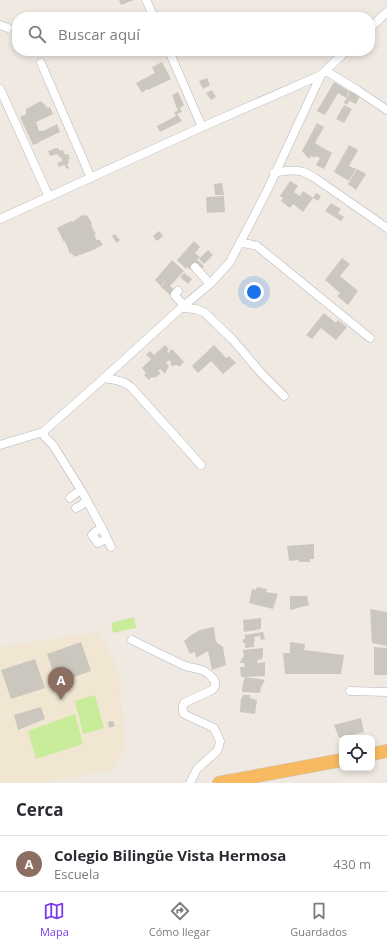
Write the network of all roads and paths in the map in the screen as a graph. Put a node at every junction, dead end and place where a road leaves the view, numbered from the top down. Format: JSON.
{"nodes":[{"id":1,"x":146,"y":0,"type":"edge"},
{"id":2,"x":152,"y":12,"type":"edge"},
{"id":3,"x":387,"y":12,"type":"edge"},
{"id":4,"x":375,"y":23,"type":"edge"},
{"id":5,"x":171,"y":56,"type":"edge"},
{"id":6,"x":341,"y":56,"type":"edge"},
{"id":7,"x":41,"y":63,"type":"dead end"},
{"id":8,"x":323,"y":73,"type":"junction"},
{"id":9,"x":0,"y":89,"type":"edge"},
{"id":10,"x":387,"y":110,"type":"edge"},
{"id":11,"x":202,"y":127,"type":"junction"},
{"id":12,"x":274,"y":173,"type":"junction"},
{"id":13,"x":91,"y":178,"type":"junction"},
{"id":14,"x":49,"y":197,"type":"junction"},
{"id":15,"x":0,"y":219,"type":"edge"},
{"id":16,"x":387,"y":228,"type":"edge"},
{"id":17,"x":240,"y":243,"type":"junction"},
{"id":18,"x":195,"y":267,"type":"dead end"},
{"id":19,"x":210,"y":284,"type":"junction"},
{"id":20,"x":178,"y":291,"type":"dead end"},
{"id":21,"x":183,"y":307,"type":"junction"},
{"id":22,"x":370,"y":338,"type":"dead end"},
{"id":23,"x":104,"y":378,"type":"junction"},
{"id":24,"x":284,"y":396,"type":"dead end"},
{"id":25,"x":43,"y":432,"type":"junction"},
{"id":26,"x":0,"y":445,"type":"edge"},
{"id":27,"x":201,"y":465,"type":"dead end"},
{"id":28,"x":81,"y":490,"type":"junction"},
{"id":29,"x":70,"y":498,"type":"dead end"},
{"id":30,"x":87,"y":502,"type":"junction"},
{"id":31,"x":76,"y":508,"type":"dead end"},
{"id":32,"x":111,"y":547,"type":"dead end"},
{"id":33,"x":132,"y":640,"type":"dead end"},
{"id":34,"x":350,"y":691,"type":"dead end"},
{"id":35,"x":387,"y":692,"type":"edge"},
{"id":36,"x":387,"y":751,"type":"edge"},
{"id":37,"x":375,"y":753,"type":"edge"},
{"id":38,"x":387,"y":760,"type":"edge"},
{"id":39,"x":339,"y":761,"type":"edge"},
{"id":40,"x":375,"y":762,"type":"edge"},
{"id":41,"x":339,"y":769,"type":"edge"},
{"id":42,"x":190,"y":783,"type":"edge"},
{"id":43,"x":219,"y":783,"type":"edge"},
{"id":44,"x":265,"y":783,"type":"edge"}],
"edges":[{"from":1,"to":2,"type":"street"},
{"from":3,"to":4,"type":"street"},
{"from":5,"to":11,"type":"street"},
{"from":6,"to":8,"type":"street"},
{"from":7,"to":13,"type":"street"},
{"from":8,"to":10,"type":"street"},
{"from":8,"to":11,"type":"street"},
{"from":8,"to":12,"type":"street"},
{"from":9,"to":14,"type":"street"},
{"from":11,"to":13,"type":"street"},
{"from":12,"to":16,"type":"street"},
{"from":12,"to":17,"type":"street"},
{"from":13,"to":14,"type":"street"},
{"from":14,"to":15,"type":"street"},
{"from":17,"to":19,"type":"street"},
{"from":17,"to":22,"type":"street"},
{"from":18,"to":19,"type":"street"},
{"from":19,"to":21,"type":"street"},
{"from":20,"to":21,"type":"street"},
{"from":21,"to":23,"type":"street"},
{"from":21,"to":24,"type":"street"},
{"from":23,"to":25,"type":"street"},
{"from":23,"to":27,"type":"street"},
{"from":25,"to":26,"type":"street"},
{"from":25,"to":28,"type":"street"},
{"from":28,"to":29,"type":"street"},
{"from":28,"to":30,"type":"street"},
{"from":30,"to":31,"type":"street"},
{"from":30,"to":32,"type":"street"},
{"from":33,"to":42,"type":"street"},
{"from":34,"to":35,"type":"street"},
{"from":36,"to":37,"type":"highway"},
{"from":38,"to":40,"type":"highway"},
{"from":39,"to":43,"type":"highway"},
{"from":41,"to":44,"type":"highway"}]}
